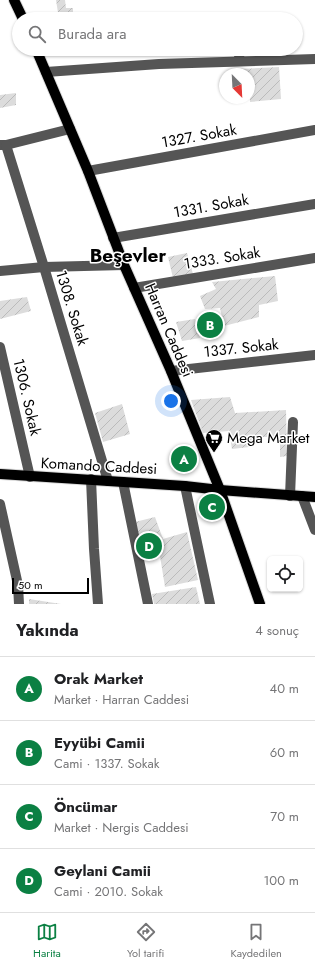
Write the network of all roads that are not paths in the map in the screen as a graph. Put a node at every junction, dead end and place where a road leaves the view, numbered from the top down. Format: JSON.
{"nodes":[{"id":1,"x":14,"y":0,"type":"edge"},
{"id":2,"x":19,"y":12,"type":"edge"},
{"id":3,"x":39,"y":56,"type":"edge"},
{"id":4,"x":239,"y":56,"type":"edge"},
{"id":5,"x":315,"y":59,"type":"edge"},
{"id":6,"x":240,"y":62,"type":"junction"},
{"id":7,"x":46,"y":72,"type":"junction"},
{"id":8,"x":70,"y":129,"type":"junction"},
{"id":9,"x":315,"y":130,"type":"edge"},
{"id":10,"x":3,"y":145,"type":"edge"},
{"id":11,"x":88,"y":171,"type":"junction"},
{"id":12,"x":315,"y":204,"type":"edge"},
{"id":13,"x":113,"y":238,"type":"junction"},
{"id":14,"x":315,"y":258,"type":"edge"},
{"id":15,"x":124,"y":265,"type":"junction"},
{"id":16,"x":44,"y":267,"type":"junction"},
{"id":17,"x":0,"y":271,"type":"edge"},
{"id":18,"x":134,"y":288,"type":"junction"},
{"id":19,"x":0,"y":347,"type":"edge"},
{"id":20,"x":315,"y":355,"type":"edge"},
{"id":21,"x":171,"y":371,"type":"junction"},
{"id":22,"x":293,"y":422,"type":"dead end"},
{"id":23,"x":0,"y":474,"type":"edge"},
{"id":24,"x":30,"y":477,"type":"junction"},
{"id":25,"x":91,"y":479,"type":"junction"},
{"id":26,"x":108,"y":481,"type":"junction"},
{"id":27,"x":123,"y":482,"type":"junction"},
{"id":28,"x":185,"y":486,"type":"junction"},
{"id":29,"x":220,"y":490,"type":"junction"},
{"id":30,"x":290,"y":496,"type":"junction"},
{"id":31,"x":302,"y":496,"type":"junction"},
{"id":32,"x":315,"y":497,"type":"edge"},
{"id":33,"x":0,"y":504,"type":"edge"},
{"id":34,"x":315,"y":530,"type":"edge"},
{"id":35,"x":20,"y":604,"type":"edge"},
{"id":36,"x":98,"y":604,"type":"edge"},
{"id":37,"x":148,"y":604,"type":"edge"},
{"id":38,"x":210,"y":604,"type":"edge"},
{"id":39,"x":260,"y":604,"type":"edge"}],
"edges":[{"from":1,"to":2,"type":"main road"},
{"from":3,"to":7,"type":"main road","name":"Harran Caddesi"},
{"from":4,"to":6,"type":"street"},
{"from":5,"to":6,"type":"street"},
{"from":6,"to":7,"type":"street"},
{"from":7,"to":8,"type":"main road","name":"Harran Caddesi"},
{"from":8,"to":10,"type":"street"},
{"from":8,"to":11,"type":"main road","name":"Harran Caddesi"},
{"from":9,"to":11,"type":"street","name":"1327. Sokak"},
{"from":10,"to":16,"type":"street","name":"1308. Sokak"},
{"from":11,"to":13,"type":"main road","name":"Harran Caddesi"},
{"from":12,"to":13,"type":"street","name":"1331. Sokak"},
{"from":13,"to":15,"type":"main road","name":"Harran Caddesi"},
{"from":14,"to":18,"type":"street","name":"1333. Sokak"},
{"from":15,"to":16,"type":"street"},
{"from":15,"to":18,"type":"main road","name":"Harran Caddesi"},
{"from":16,"to":17,"type":"street"},
{"from":16,"to":26,"type":"street","name":"1308. Sokak"},
{"from":18,"to":21,"type":"main road","name":"Harran Caddesi"},
{"from":19,"to":24,"type":"street","name":"1306. Sokak"},
{"from":20,"to":21,"type":"street","name":"1337. Sokak"},
{"from":21,"to":29,"type":"main road","name":"Harran Caddesi"},
{"from":22,"to":30,"type":"street"},
{"from":23,"to":24,"type":"main road","name":"Komando Caddesi"},
{"from":24,"to":25,"type":"main road","name":"Komando Caddesi"},
{"from":25,"to":26,"type":"main road","name":"Komando Caddesi"},
{"from":25,"to":36,"type":"street"},
{"from":26,"to":27,"type":"main road","name":"Komando Caddesi"},
{"from":27,"to":28,"type":"main road","name":"Komando Caddesi"},
{"from":27,"to":37,"type":"street"},
{"from":28,"to":29,"type":"main road","name":"Komando Caddesi"},
{"from":28,"to":38,"type":"street"},
{"from":29,"to":30,"type":"main road","name":"Komando Caddesi"},
{"from":29,"to":39,"type":"main road","name":"Harran Caddesi"},
{"from":30,"to":31,"type":"main road","name":"Komando Caddesi"},
{"from":31,"to":32,"type":"main road","name":"Komando Caddesi"},
{"from":31,"to":34,"type":"street"},
{"from":33,"to":35,"type":"street"}]}
